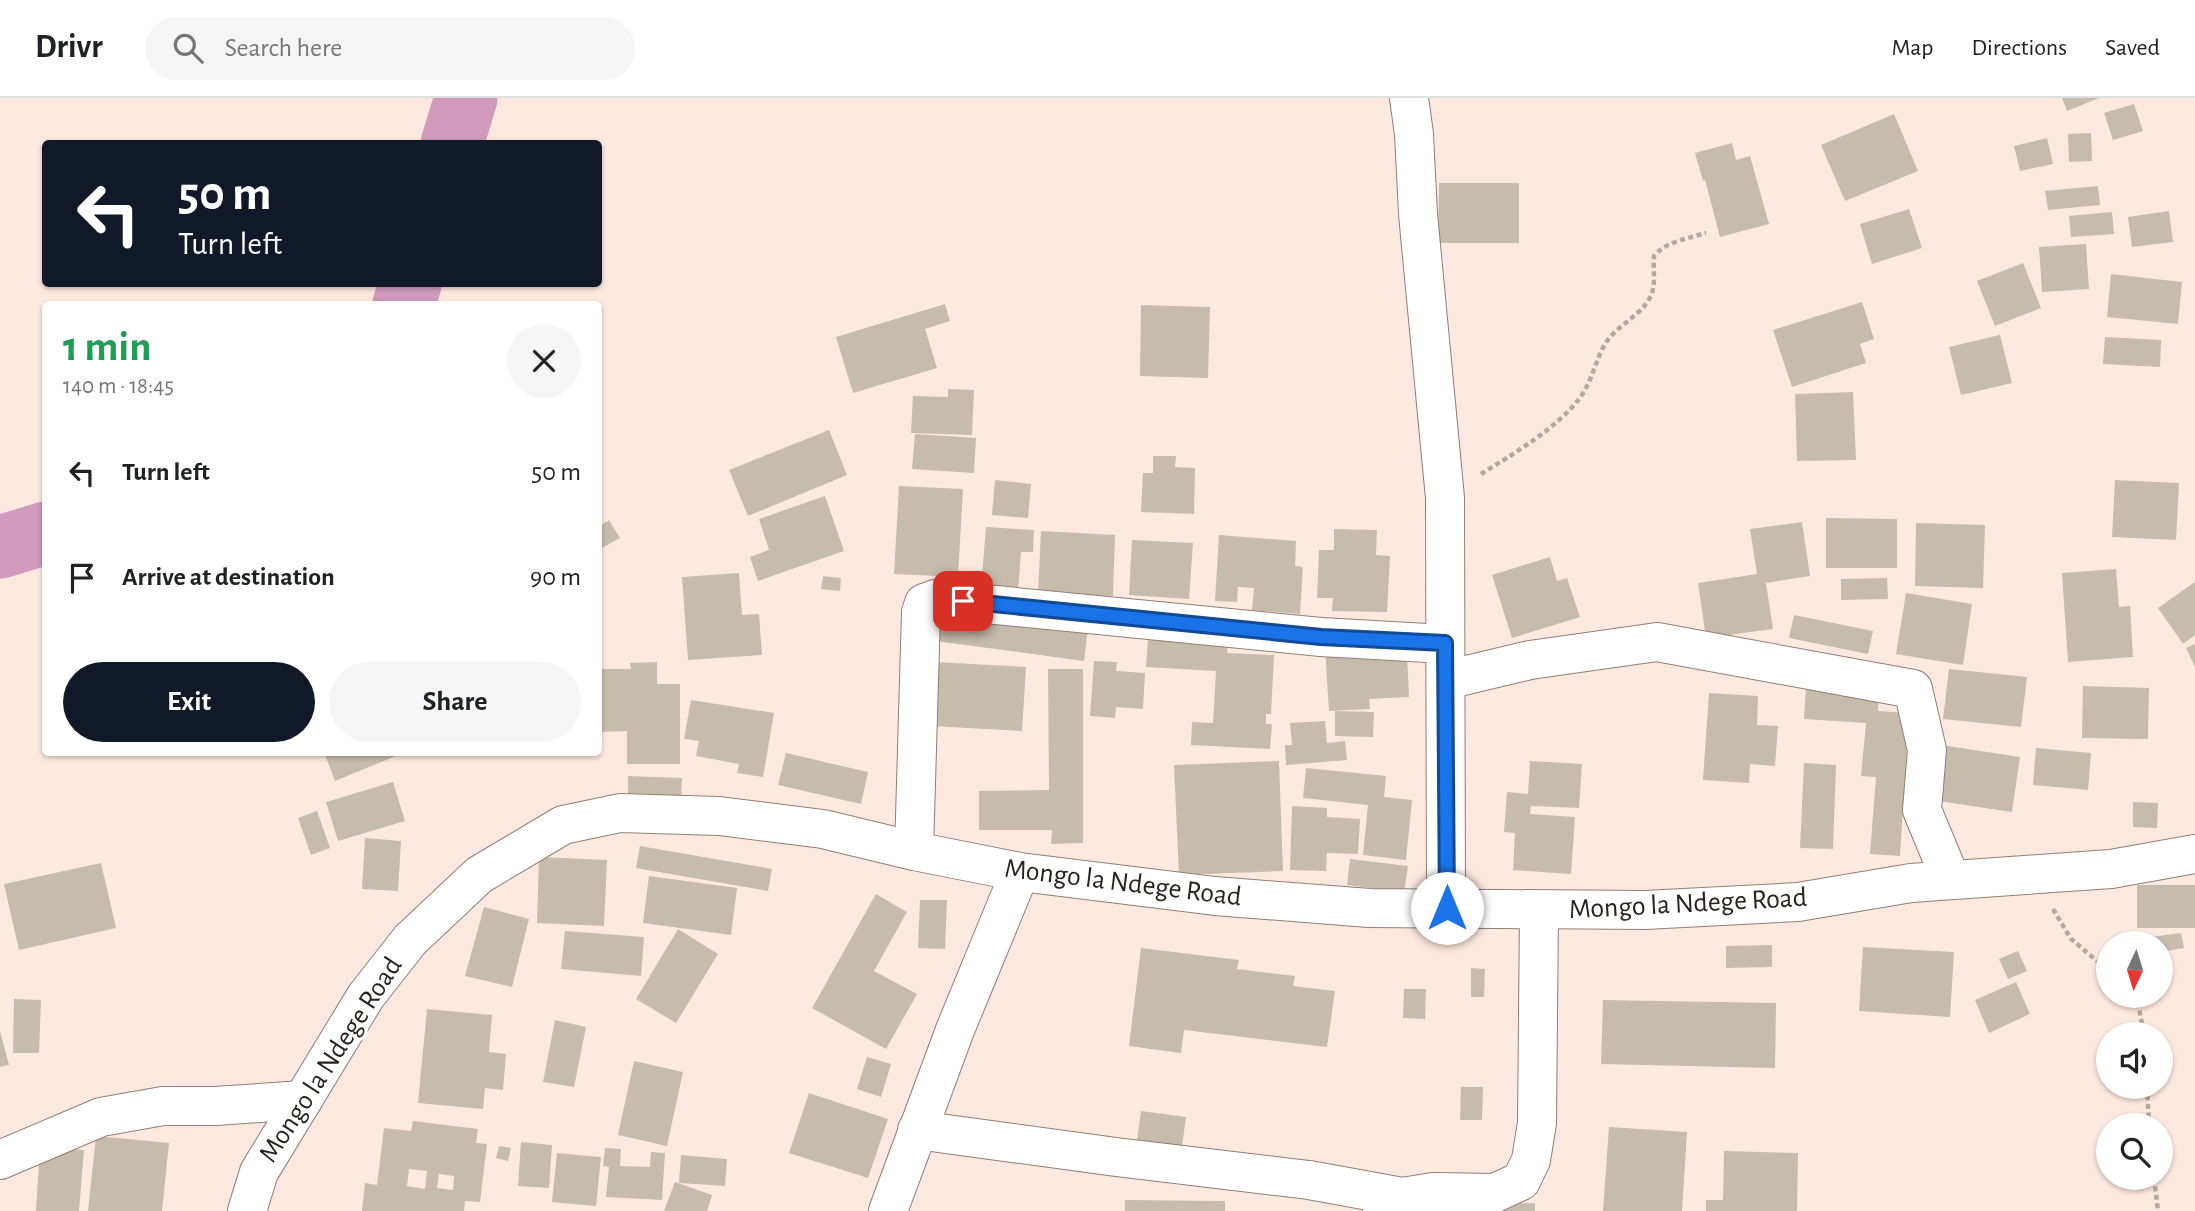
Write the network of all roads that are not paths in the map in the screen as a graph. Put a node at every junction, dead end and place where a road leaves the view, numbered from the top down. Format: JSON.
{"nodes":[{"id":1,"x":1409,"y":98,"type":"edge"},
{"id":2,"x":1446,"y":662,"type":"junction"},
{"id":3,"x":914,"y":851,"type":"junction"},
{"id":4,"x":2195,"y":854,"type":"edge"},
{"id":5,"x":1020,"y":872,"type":"junction"},
{"id":6,"x":1951,"y":880,"type":"junction"},
{"id":7,"x":1447,"y":908,"type":"junction"},
{"id":8,"x":1539,"y":910,"type":"junction"},
{"id":9,"x":303,"y":1100,"type":"junction"},
{"id":10,"x":917,"y":1130,"type":"junction"},
{"id":11,"x":0,"y":1160,"type":"edge"},
{"id":12,"x":1392,"y":1204,"type":"edge"},
{"id":13,"x":247,"y":1211,"type":"edge"},
{"id":14,"x":888,"y":1211,"type":"edge"}],
"edges":[{"from":1,"to":2,"type":"street"},
{"from":2,"to":3,"type":"street"},
{"from":2,"to":6,"type":"street"},
{"from":2,"to":7,"type":"street"},
{"from":3,"to":5,"type":"street","name":"Mongo la Ndege Road"},
{"from":3,"to":9,"type":"street","name":"Mongo la Ndege Road"},
{"from":4,"to":6,"type":"street","name":"Mongo la Ndege Road"},
{"from":5,"to":7,"type":"street","name":"Mongo la Ndege Road"},
{"from":5,"to":10,"type":"street"},
{"from":6,"to":8,"type":"street","name":"Mongo la Ndege Road"},
{"from":7,"to":8,"type":"street","name":"Mongo la Ndege Road"},
{"from":8,"to":12,"type":"street"},
{"from":9,"to":11,"type":"street"},
{"from":9,"to":13,"type":"street","name":"Mongo la Ndege Road"},
{"from":10,"to":12,"type":"street"},
{"from":10,"to":14,"type":"street"}]}
